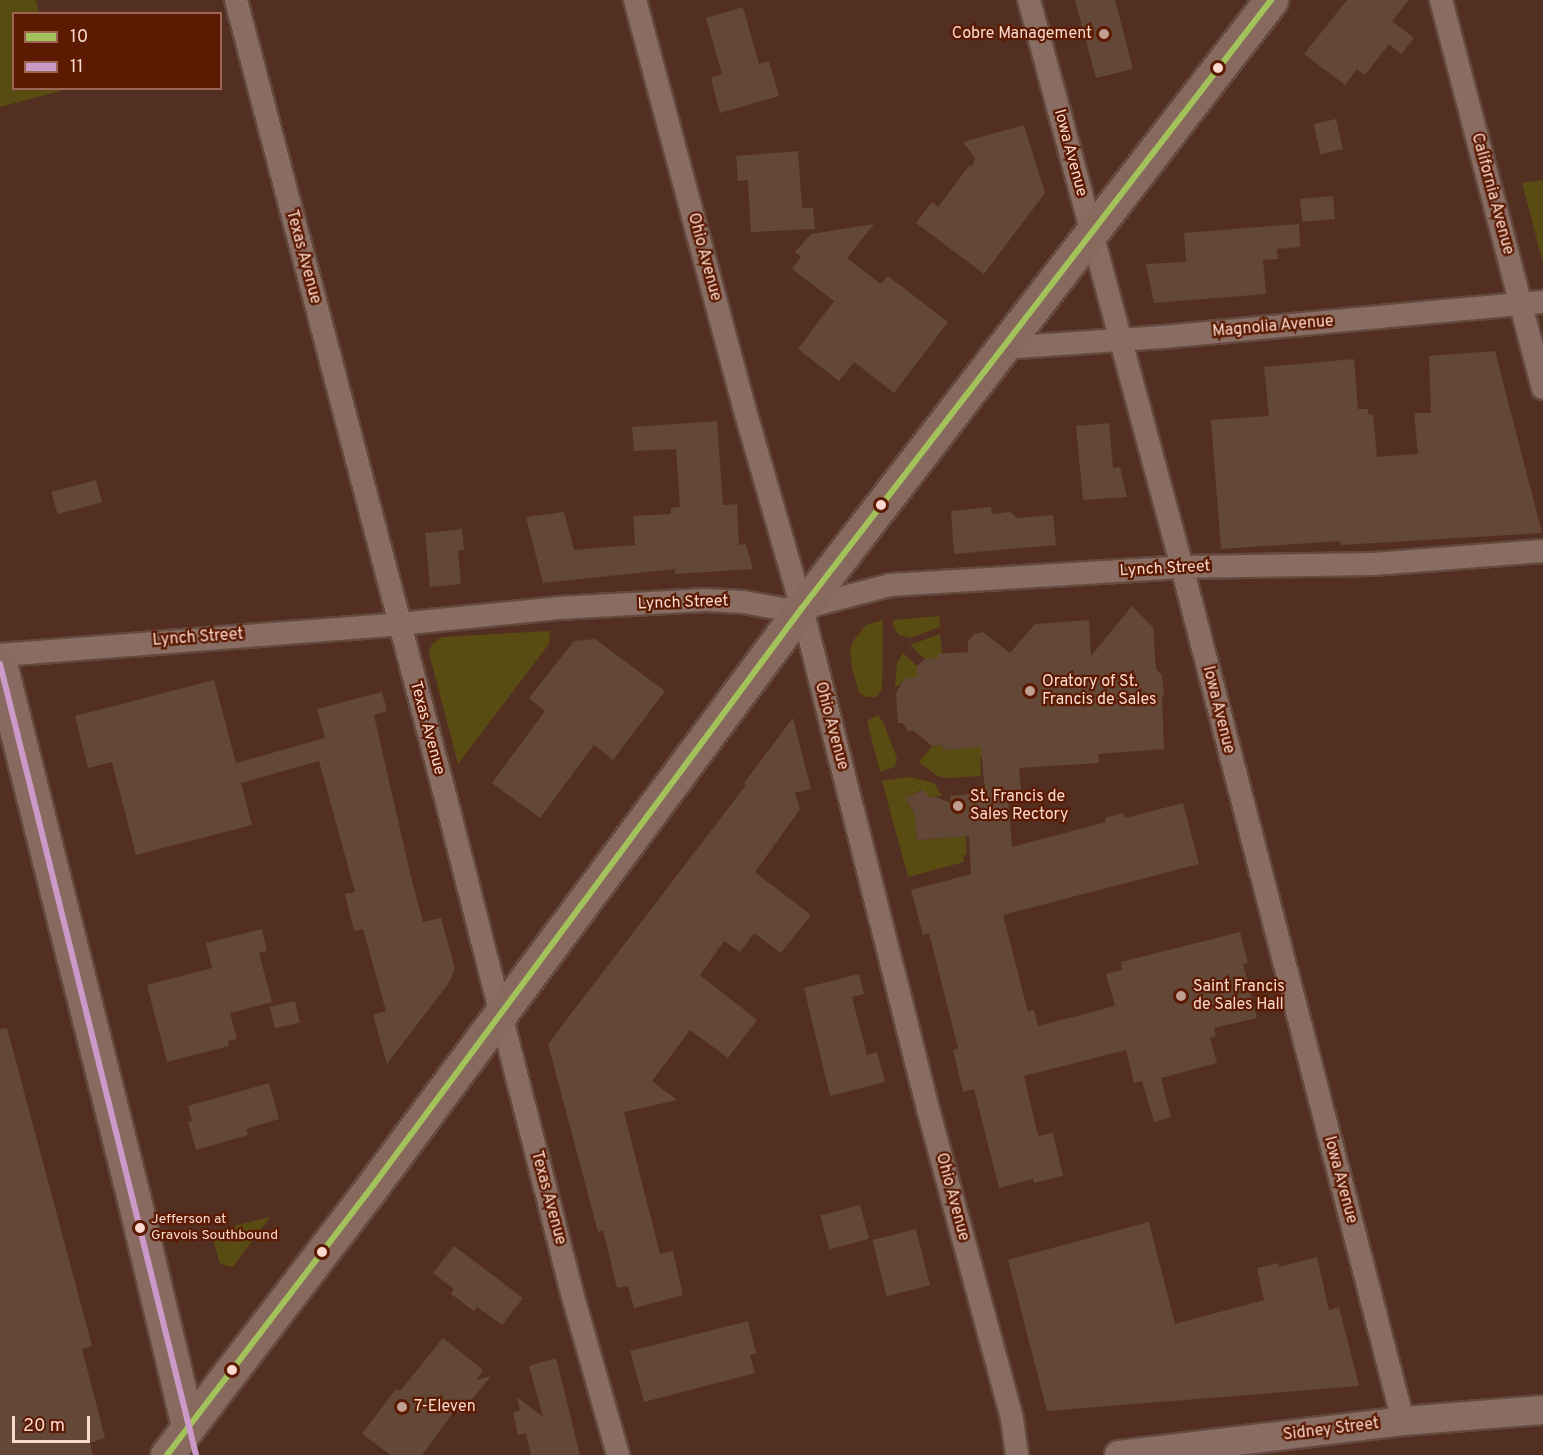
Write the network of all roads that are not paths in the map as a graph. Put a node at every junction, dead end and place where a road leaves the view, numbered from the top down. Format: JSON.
{"nodes":[{"id":1,"x":236,"y":0,"type":"edge"},
{"id":2,"x":635,"y":0,"type":"edge"},
{"id":3,"x":1029,"y":0,"type":"edge"},
{"id":4,"x":1271,"y":0,"type":"edge"},
{"id":5,"x":1441,"y":0,"type":"edge"},
{"id":6,"x":1091,"y":233,"type":"junction"},
{"id":7,"x":1532,"y":303,"type":"edge"},
{"id":8,"x":1119,"y":340,"type":"junction"},
{"id":9,"x":1002,"y":348,"type":"junction"},
{"id":10,"x":1543,"y":388,"type":"edge"},
{"id":11,"x":1543,"y":551,"type":"edge"},
{"id":12,"x":1182,"y":567,"type":"junction"},
{"id":13,"x":802,"y":608,"type":"junction"},
{"id":14,"x":399,"y":624,"type":"junction"},
{"id":15,"x":0,"y":655,"type":"edge"},
{"id":16,"x":0,"y":664,"type":"edge"},
{"id":17,"x":499,"y":1014,"type":"junction"},
{"id":18,"x":1543,"y":1410,"type":"edge"},
{"id":19,"x":1403,"y":1421,"type":"junction"},
{"id":20,"x":192,"y":1441,"type":"edge"},
{"id":21,"x":167,"y":1455,"type":"edge"},
{"id":22,"x":618,"y":1455,"type":"edge"},
{"id":23,"x":1017,"y":1455,"type":"edge"},
{"id":24,"x":1119,"y":1455,"type":"edge"}],
"edges":[{"from":1,"to":14,"type":"street","name":"Texas Avenue"},
{"from":2,"to":13,"type":"street","name":"Ohio Avenue"},
{"from":3,"to":6,"type":"street","name":"Iowa Avenue"},
{"from":4,"to":6,"type":"main road"},
{"from":5,"to":7,"type":"street","name":"California Avenue"},
{"from":6,"to":8,"type":"street","name":"Iowa Avenue"},
{"from":6,"to":9,"type":"main road"},
{"from":7,"to":8,"type":"street","name":"Magnolia Avenue"},
{"from":7,"to":10,"type":"street","name":"California Avenue"},
{"from":8,"to":9,"type":"street","name":"Magnolia Avenue"},
{"from":8,"to":12,"type":"street","name":"Iowa Avenue"},
{"from":9,"to":13,"type":"main road"},
{"from":11,"to":12,"type":"street","name":"Lynch Street"},
{"from":12,"to":13,"type":"street","name":"Lynch Street"},
{"from":12,"to":19,"type":"street","name":"Iowa Avenue"},
{"from":13,"to":14,"type":"street","name":"Lynch Street"},
{"from":13,"to":17,"type":"main road"},
{"from":13,"to":23,"type":"street","name":"Ohio Avenue"},
{"from":14,"to":15,"type":"street","name":"Lynch Street"},
{"from":14,"to":17,"type":"street","name":"Texas Avenue"},
{"from":16,"to":20,"type":"main road"},
{"from":17,"to":20,"type":"main road"},
{"from":17,"to":22,"type":"street","name":"Texas Avenue"},
{"from":18,"to":19,"type":"street","name":"Sidney Street"},
{"from":19,"to":24,"type":"street","name":"Sidney Street"},
{"from":20,"to":21,"type":"main road"}]}
